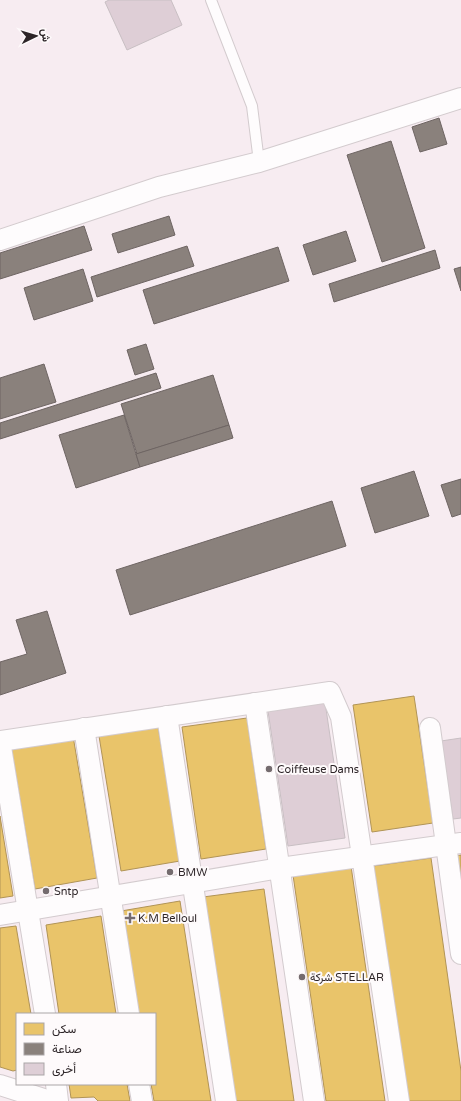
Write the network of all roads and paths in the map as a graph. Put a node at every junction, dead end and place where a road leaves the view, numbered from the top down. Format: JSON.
{"nodes":[{"id":1,"x":211,"y":0,"type":"edge"},
{"id":2,"x":461,"y":98,"type":"edge"},
{"id":3,"x":260,"y":162,"type":"junction"},
{"id":4,"x":0,"y":240,"type":"edge"},
{"id":5,"x":255,"y":703,"type":"junction"},
{"id":6,"x":167,"y":716,"type":"junction"},
{"id":7,"x":84,"y":728,"type":"junction"},
{"id":8,"x":430,"y":728,"type":"dead end"},
{"id":9,"x":0,"y":741,"type":"edge"},
{"id":10,"x":454,"y":844,"type":"edge"},
{"id":11,"x":362,"y":856,"type":"junction"},
{"id":12,"x":280,"y":868,"type":"junction"},
{"id":13,"x":192,"y":882,"type":"junction"},
{"id":14,"x":110,"y":896,"type":"junction"},
{"id":15,"x":28,"y":911,"type":"junction"},
{"id":16,"x":0,"y":915,"type":"edge"},
{"id":17,"x":461,"y":954,"type":"edge"},
{"id":18,"x":44,"y":1013,"type":"edge"},
{"id":19,"x":129,"y":1013,"type":"edge"},
{"id":20,"x":0,"y":1085,"type":"edge"},
{"id":21,"x":56,"y":1085,"type":"edge"},
{"id":22,"x":139,"y":1085,"type":"edge"},
{"id":23,"x":50,"y":1101,"type":"edge"},
{"id":24,"x":58,"y":1101,"type":"edge"},
{"id":25,"x":142,"y":1101,"type":"edge"},
{"id":26,"x":226,"y":1101,"type":"edge"},
{"id":27,"x":314,"y":1101,"type":"edge"},
{"id":28,"x":399,"y":1101,"type":"edge"}],
"edges":[{"from":1,"to":3,"type":"lane"},
{"from":2,"to":3,"type":"street"},
{"from":3,"to":4,"type":"street"},
{"from":5,"to":6,"type":"street"},
{"from":5,"to":11,"type":"street"},
{"from":5,"to":12,"type":"street"},
{"from":6,"to":7,"type":"street"},
{"from":6,"to":13,"type":"street"},
{"from":7,"to":9,"type":"street"},
{"from":7,"to":14,"type":"street"},
{"from":8,"to":10,"type":"street"},
{"from":9,"to":15,"type":"street"},
{"from":10,"to":11,"type":"street"},
{"from":10,"to":17,"type":"street"},
{"from":11,"to":12,"type":"street"},
{"from":11,"to":28,"type":"street"},
{"from":12,"to":13,"type":"street"},
{"from":12,"to":27,"type":"street"},
{"from":13,"to":14,"type":"street"},
{"from":13,"to":26,"type":"street"},
{"from":14,"to":15,"type":"street"},
{"from":14,"to":19,"type":"street"},
{"from":15,"to":16,"type":"street"},
{"from":15,"to":18,"type":"street"},
{"from":20,"to":23,"type":"street"},
{"from":21,"to":24,"type":"street"},
{"from":22,"to":25,"type":"street"}]}
